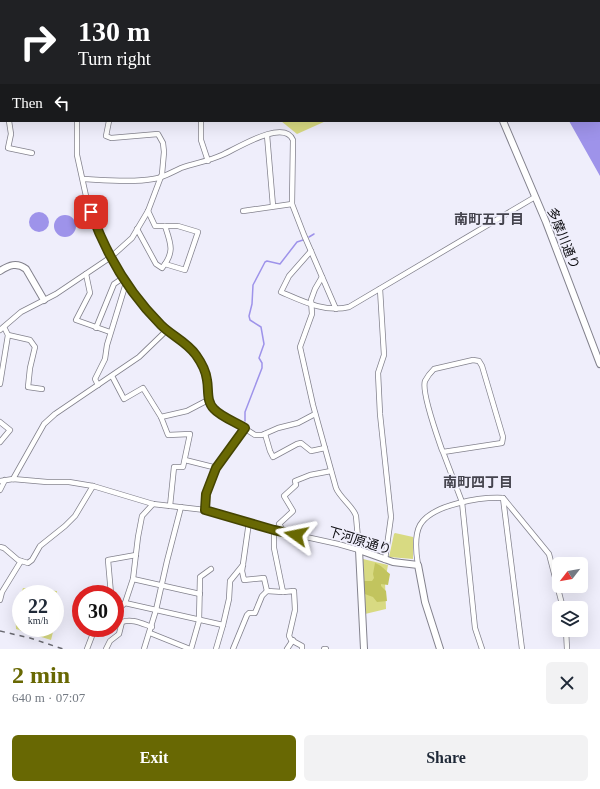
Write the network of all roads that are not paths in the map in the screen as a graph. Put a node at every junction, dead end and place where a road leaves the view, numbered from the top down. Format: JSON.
{"nodes":[{"id":1,"x":9,"y":122,"type":"edge"},
{"id":2,"x":77,"y":122,"type":"edge"},
{"id":3,"x":109,"y":122,"type":"edge"},
{"id":4,"x":201,"y":122,"type":"edge"},
{"id":5,"x":503,"y":122,"type":"edge"},
{"id":6,"x":267,"y":135,"type":"junction"},
{"id":7,"x":32,"y":153,"type":"dead end"},
{"id":8,"x":208,"y":161,"type":"junction"},
{"id":9,"x":160,"y":178,"type":"junction"},
{"id":10,"x":83,"y":179,"type":"junction"},
{"id":11,"x":535,"y":197,"type":"junction"},
{"id":12,"x":292,"y":204,"type":"junction"},
{"id":13,"x":273,"y":206,"type":"junction"},
{"id":14,"x":148,"y":211,"type":"junction"},
{"id":15,"x":243,"y":211,"type":"dead end"},
{"id":16,"x":165,"y":226,"type":"junction"},
{"id":17,"x":138,"y":229,"type":"junction"},
{"id":18,"x":311,"y":251,"type":"junction"},
{"id":19,"x":111,"y":257,"type":"junction"},
{"id":20,"x":165,"y":264,"type":"junction"},
{"id":21,"x":0,"y":270,"type":"edge"},
{"id":22,"x":86,"y":274,"type":"junction"},
{"id":23,"x":322,"y":277,"type":"junction"},
{"id":24,"x":123,"y":278,"type":"junction"},
{"id":25,"x":126,"y":283,"type":"junction"},
{"id":26,"x":380,"y":289,"type":"junction"},
{"id":27,"x":44,"y":300,"type":"junction"},
{"id":28,"x":312,"y":304,"type":"junction"},
{"id":29,"x":336,"y":309,"type":"junction"},
{"id":30,"x":2,"y":328,"type":"edge"},
{"id":31,"x":96,"y":328,"type":"junction"},
{"id":32,"x":167,"y":330,"type":"junction"},
{"id":33,"x":110,"y":332,"type":"junction"},
{"id":34,"x":8,"y":335,"type":"junction"},
{"id":35,"x":600,"y":364,"type":"edge"},
{"id":36,"x":112,"y":376,"type":"junction"},
{"id":37,"x":0,"y":384,"type":"edge"},
{"id":38,"x":98,"y":385,"type":"junction"},
{"id":39,"x":42,"y":389,"type":"dead end"},
{"id":40,"x":208,"y":400,"type":"junction"},
{"id":41,"x":315,"y":414,"type":"junction"},
{"id":42,"x":161,"y":417,"type":"junction"},
{"id":43,"x":0,"y":422,"type":"edge"},
{"id":44,"x":245,"y":428,"type":"junction"},
{"id":45,"x":265,"y":434,"type":"junction"},
{"id":46,"x":0,"y":442,"type":"edge"},
{"id":47,"x":325,"y":448,"type":"junction"},
{"id":48,"x":443,"y":452,"type":"junction"},
{"id":49,"x":185,"y":460,"type":"junction"},
{"id":50,"x":216,"y":468,"type":"junction"},
{"id":51,"x":331,"y":471,"type":"junction"},
{"id":52,"x":13,"y":479,"type":"junction"},
{"id":53,"x":6,"y":480,"type":"junction"},
{"id":54,"x":0,"y":481,"type":"edge"},
{"id":55,"x":93,"y":486,"type":"junction"},
{"id":56,"x":0,"y":490,"type":"edge"},
{"id":57,"x":503,"y":498,"type":"junction"},
{"id":58,"x":462,"y":502,"type":"junction"},
{"id":59,"x":152,"y":504,"type":"junction"},
{"id":60,"x":170,"y":506,"type":"junction"},
{"id":61,"x":181,"y":507,"type":"junction"},
{"id":62,"x":205,"y":510,"type":"junction"},
{"id":63,"x":249,"y":522,"type":"junction"},
{"id":64,"x":274,"y":530,"type":"junction"},
{"id":65,"x":284,"y":532,"type":"junction"},
{"id":66,"x":0,"y":547,"type":"edge"},
{"id":67,"x":359,"y":550,"type":"junction"},
{"id":68,"x":136,"y":555,"type":"junction"},
{"id":69,"x":385,"y":560,"type":"junction"},
{"id":70,"x":21,"y":561,"type":"junction"},
{"id":71,"x":243,"y":565,"type":"junction"},
{"id":72,"x":418,"y":565,"type":"junction"},
{"id":73,"x":211,"y":569,"type":"dead end"},
{"id":74,"x":133,"y":579,"type":"junction"},
{"id":75,"x":110,"y":585,"type":"edge"},
{"id":76,"x":162,"y":586,"type":"junction"},
{"id":77,"x":267,"y":591,"type":"junction"},
{"id":78,"x":284,"y":592,"type":"junction"},
{"id":79,"x":200,"y":594,"type":"junction"},
{"id":80,"x":0,"y":600,"type":"edge"},
{"id":81,"x":561,"y":601,"type":"edge"},
{"id":82,"x":125,"y":603,"type":"joint"},
{"id":83,"x":156,"y":610,"type":"junction"},
{"id":84,"x":199,"y":621,"type":"junction"},
{"id":85,"x":223,"y":625,"type":"junction"},
{"id":86,"x":152,"y":627,"type":"junction"},
{"id":87,"x":150,"y":633,"type":"junction"},
{"id":88,"x":91,"y":637,"type":"edge"},
{"id":89,"x":566,"y":637,"type":"edge"},
{"id":90,"x":292,"y":640,"type":"junction"},
{"id":91,"x":87,"y":649,"type":"edge"},
{"id":92,"x":106,"y":649,"type":"edge"},
{"id":93,"x":144,"y":649,"type":"edge"},
{"id":94,"x":190,"y":649,"type":"edge"},
{"id":95,"x":216,"y":649,"type":"edge"},
{"id":96,"x":233,"y":649,"type":"edge"},
{"id":97,"x":287,"y":649,"type":"edge"},
{"id":98,"x":302,"y":649,"type":"edge"},
{"id":99,"x":364,"y":649,"type":"edge"},
{"id":100,"x":440,"y":649,"type":"edge"},
{"id":101,"x":482,"y":649,"type":"edge"},
{"id":102,"x":522,"y":649,"type":"edge"},
{"id":103,"x":567,"y":649,"type":"edge"}],
"edges":[{"from":1,"to":7,"type":"street"},
{"from":2,"to":10,"type":"street"},
{"from":3,"to":9,"type":"street"},
{"from":4,"to":8,"type":"street"},
{"from":5,"to":11,"type":"street","name":"多摩川通り"},
{"from":6,"to":8,"type":"street"},
{"from":6,"to":12,"type":"street"},
{"from":6,"to":13,"type":"street"},
{"from":8,"to":9,"type":"street"},
{"from":9,"to":10,"type":"street"},
{"from":9,"to":14,"type":"street"},
{"from":10,"to":19,"type":"street"},
{"from":11,"to":26,"type":"street"},
{"from":11,"to":35,"type":"street","name":"多摩川通り"},
{"from":12,"to":13,"type":"street"},
{"from":12,"to":18,"type":"street"},
{"from":13,"to":15,"type":"street"},
{"from":14,"to":16,"type":"street"},
{"from":14,"to":17,"type":"street"},
{"from":16,"to":20,"type":"street"},
{"from":16,"to":20,"type":"street"},
{"from":17,"to":19,"type":"street"},
{"from":17,"to":20,"type":"street"},
{"from":18,"to":23,"type":"street"},
{"from":18,"to":28,"type":"street"},
{"from":19,"to":22,"type":"street"},
{"from":19,"to":24,"type":"street"},
{"from":21,"to":27,"type":"street"},
{"from":22,"to":27,"type":"street"},
{"from":22,"to":31,"type":"street"},
{"from":23,"to":28,"type":"street"},
{"from":23,"to":29,"type":"street"},
{"from":24,"to":25,"type":"street"},
{"from":24,"to":31,"type":"street"},
{"from":25,"to":32,"type":"street"},
{"from":25,"to":33,"type":"street"},
{"from":26,"to":29,"type":"street"},
{"from":26,"to":69,"type":"street"},
{"from":27,"to":30,"type":"street"},
{"from":28,"to":29,"type":"street"},
{"from":28,"to":41,"type":"street"},
{"from":30,"to":34,"type":"street"},
{"from":31,"to":33,"type":"street"},
{"from":32,"to":36,"type":"street"},
{"from":32,"to":40,"type":"street"},
{"from":33,"to":38,"type":"street"},
{"from":34,"to":37,"type":"street"},
{"from":34,"to":39,"type":"street"},
{"from":36,"to":38,"type":"street"},
{"from":36,"to":42,"type":"street"},
{"from":38,"to":52,"type":"street"},
{"from":40,"to":42,"type":"street"},
{"from":40,"to":44,"type":"street"},
{"from":41,"to":45,"type":"street"},
{"from":41,"to":47,"type":"street"},
{"from":42,"to":49,"type":"street"},
{"from":43,"to":46,"type":"street"},
{"from":44,"to":45,"type":"street"},
{"from":44,"to":50,"type":"street"},
{"from":45,"to":47,"type":"street"},
{"from":47,"to":51,"type":"street"},
{"from":48,"to":48,"type":"street"},
{"from":48,"to":58,"type":"street"},
{"from":49,"to":50,"type":"street"},
{"from":49,"to":60,"type":"street"},
{"from":50,"to":62,"type":"street"},
{"from":51,"to":65,"type":"street"},
{"from":51,"to":67,"type":"street"},
{"from":52,"to":53,"type":"street","name":"下河原通り"},
{"from":52,"to":55,"type":"street","name":"下河原通り"},
{"from":53,"to":54,"type":"street","name":"下河原通り"},
{"from":53,"to":56,"type":"street"},
{"from":55,"to":59,"type":"street","name":"下河原通り"},
{"from":55,"to":70,"type":"street"},
{"from":57,"to":58,"type":"street"},
{"from":57,"to":81,"type":"street"},
{"from":57,"to":102,"type":"street"},
{"from":58,"to":72,"type":"street"},
{"from":58,"to":101,"type":"street"},
{"from":59,"to":60,"type":"street","name":"下河原通り"},
{"from":59,"to":68,"type":"street"},
{"from":60,"to":61,"type":"street","name":"下河原通り"},
{"from":61,"to":62,"type":"street","name":"下河原通り"},
{"from":61,"to":76,"type":"street"},
{"from":62,"to":63,"type":"street","name":"下河原通り"},
{"from":63,"to":64,"type":"street","name":"下河原通り"},
{"from":63,"to":71,"type":"street"},
{"from":64,"to":65,"type":"street","name":"下河原通り"},
{"from":64,"to":78,"type":"street"},
{"from":65,"to":67,"type":"street","name":"下河原通り"},
{"from":66,"to":70,"type":"street"},
{"from":67,"to":69,"type":"street","name":"下河原通り"},
{"from":67,"to":99,"type":"street"},
{"from":68,"to":74,"type":"street"},
{"from":68,"to":75,"type":"street"},
{"from":69,"to":72,"type":"street","name":"下河原通り"},
{"from":70,"to":80,"type":"street"},
{"from":71,"to":77,"type":"street"},
{"from":71,"to":85,"type":"street"},
{"from":72,"to":100,"type":"street"},
{"from":73,"to":79,"type":"street"},
{"from":74,"to":76,"type":"street"},
{"from":74,"to":82,"type":"street"},
{"from":76,"to":79,"type":"street"},
{"from":76,"to":83,"type":"street"},
{"from":77,"to":78,"type":"street"},
{"from":77,"to":96,"type":"street"},
{"from":78,"to":90,"type":"street"},
{"from":79,"to":84,"type":"street"},
{"from":82,"to":83,"type":"street"},
{"from":83,"to":84,"type":"street"},
{"from":83,"to":86,"type":"street"},
{"from":84,"to":85,"type":"street"},
{"from":84,"to":94,"type":"street"},
{"from":85,"to":95,"type":"street"},
{"from":86,"to":87,"type":"street"},
{"from":86,"to":92,"type":"street"},
{"from":87,"to":93,"type":"street"},
{"from":87,"to":94,"type":"street"},
{"from":88,"to":91,"type":"street"},
{"from":89,"to":103,"type":"street"},
{"from":90,"to":97,"type":"street"},
{"from":90,"to":98,"type":"street"}]}
